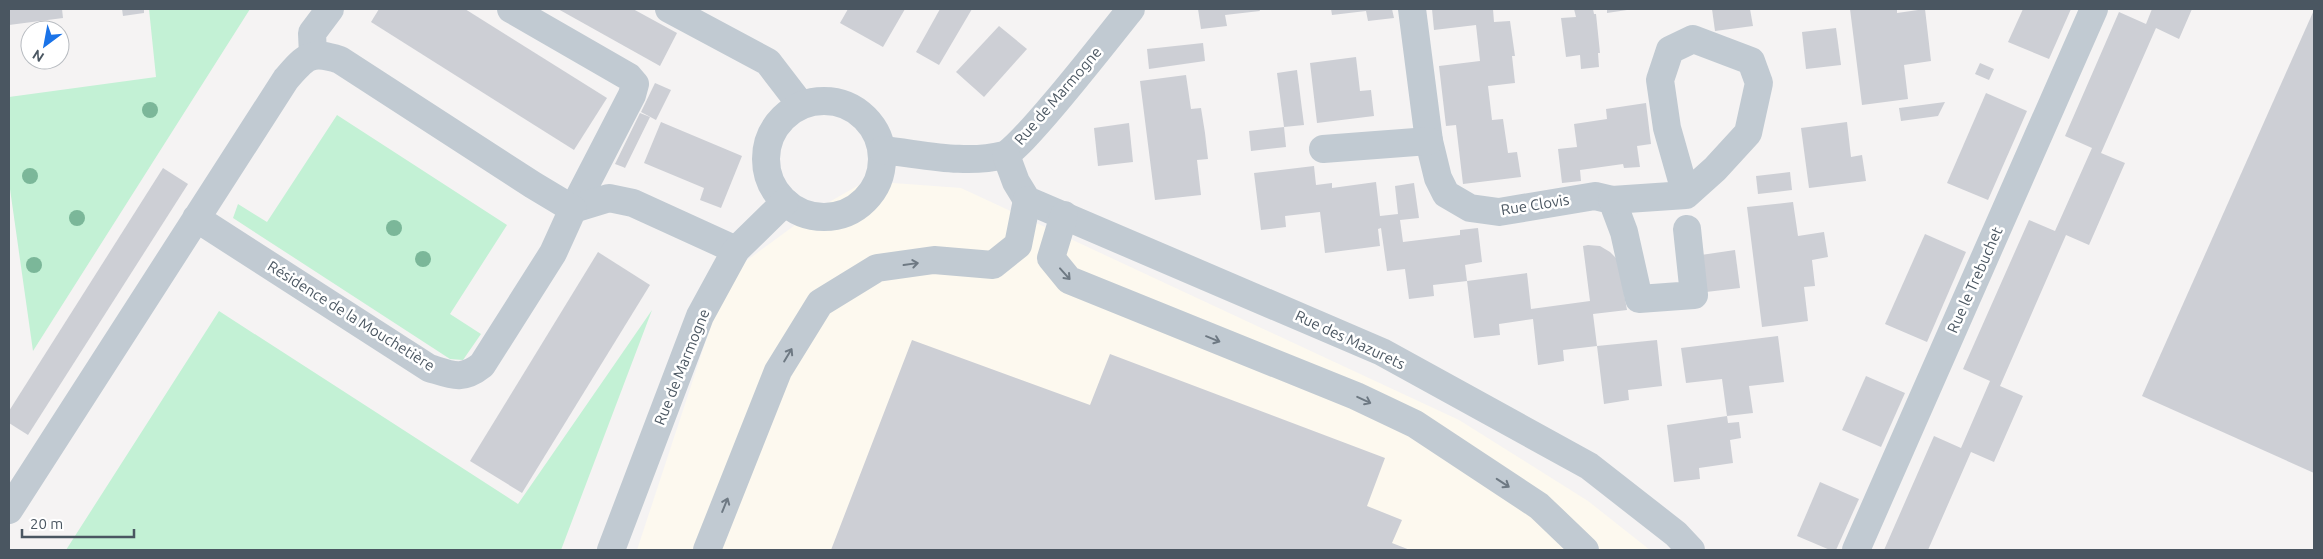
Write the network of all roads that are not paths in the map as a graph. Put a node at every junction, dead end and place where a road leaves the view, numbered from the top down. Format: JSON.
{"nodes":[{"id":1,"x":330,"y":9,"type":"edge"},
{"id":2,"x":511,"y":9,"type":"edge"},
{"id":3,"x":669,"y":9,"type":"edge"},
{"id":4,"x":1132,"y":9,"type":"edge"},
{"id":5,"x":1412,"y":9,"type":"edge"},
{"id":6,"x":2094,"y":9,"type":"edge"},
{"id":7,"x":313,"y":54,"type":"junction"},
{"id":8,"x":801,"y":104,"type":"junction"},
{"id":9,"x":1429,"y":141,"type":"junction"},
{"id":10,"x":1323,"y":149,"type":"dead end"},
{"id":11,"x":882,"y":150,"type":"junction"},
{"id":12,"x":1006,"y":155,"type":"junction"},
{"id":13,"x":1686,"y":195,"type":"junction"},
{"id":14,"x":1604,"y":198,"type":"junction"},
{"id":15,"x":1027,"y":200,"type":"junction"},
{"id":16,"x":785,"y":202,"type":"junction"},
{"id":17,"x":573,"y":208,"type":"junction"},
{"id":18,"x":1064,"y":215,"type":"junction"},
{"id":19,"x":196,"y":218,"type":"junction"},
{"id":20,"x":1687,"y":230,"type":"dead end"},
{"id":21,"x":736,"y":250,"type":"junction"},
{"id":22,"x":9,"y":510,"type":"edge"},
{"id":23,"x":611,"y":550,"type":"edge"},
{"id":24,"x":707,"y":550,"type":"edge"},
{"id":25,"x":1584,"y":550,"type":"edge"},
{"id":26,"x":1691,"y":550,"type":"edge"},
{"id":27,"x":1856,"y":550,"type":"edge"}],
"edges":[{"from":1,"to":7,"type":"street"},
{"from":2,"to":17,"type":"street","name":"Résidence de la Mouchetière"},
{"from":3,"to":8,"type":"street"},
{"from":4,"to":12,"type":"street","name":"Rue de Marmogne"},
{"from":5,"to":9,"type":"street","name":"Rue Clovis"},
{"from":6,"to":27,"type":"street","name":"Rue le Trebuchet"},
{"from":7,"to":17,"type":"street"},
{"from":7,"to":19,"type":"street"},
{"from":8,"to":11,"type":"street"},
{"from":8,"to":16,"type":"street"},
{"from":9,"to":10,"type":"street"},
{"from":9,"to":14,"type":"street","name":"Rue Clovis"},
{"from":11,"to":12,"type":"street","name":"Rue de Marmogne"},
{"from":11,"to":16,"type":"street"},
{"from":12,"to":15,"type":"street"},
{"from":13,"to":13,"type":"street"},
{"from":13,"to":14,"type":"street","name":"Rue Clovis"},
{"from":14,"to":20,"type":"street"},
{"from":15,"to":18,"type":"street","name":"Rue des Mazurets"},
{"from":24,"to":15,"type":"street","one_way":true},
{"from":16,"to":21,"type":"street","name":"Rue de Marmogne"},
{"from":17,"to":19,"type":"street","name":"Résidence de la Mouchetière"},
{"from":17,"to":21,"type":"street"},
{"from":18,"to":25,"type":"street","one_way":true},
{"from":18,"to":26,"type":"street","name":"Rue des Mazurets"},
{"from":19,"to":22,"type":"street"},
{"from":21,"to":23,"type":"street","name":"Rue de Marmogne"}]}
